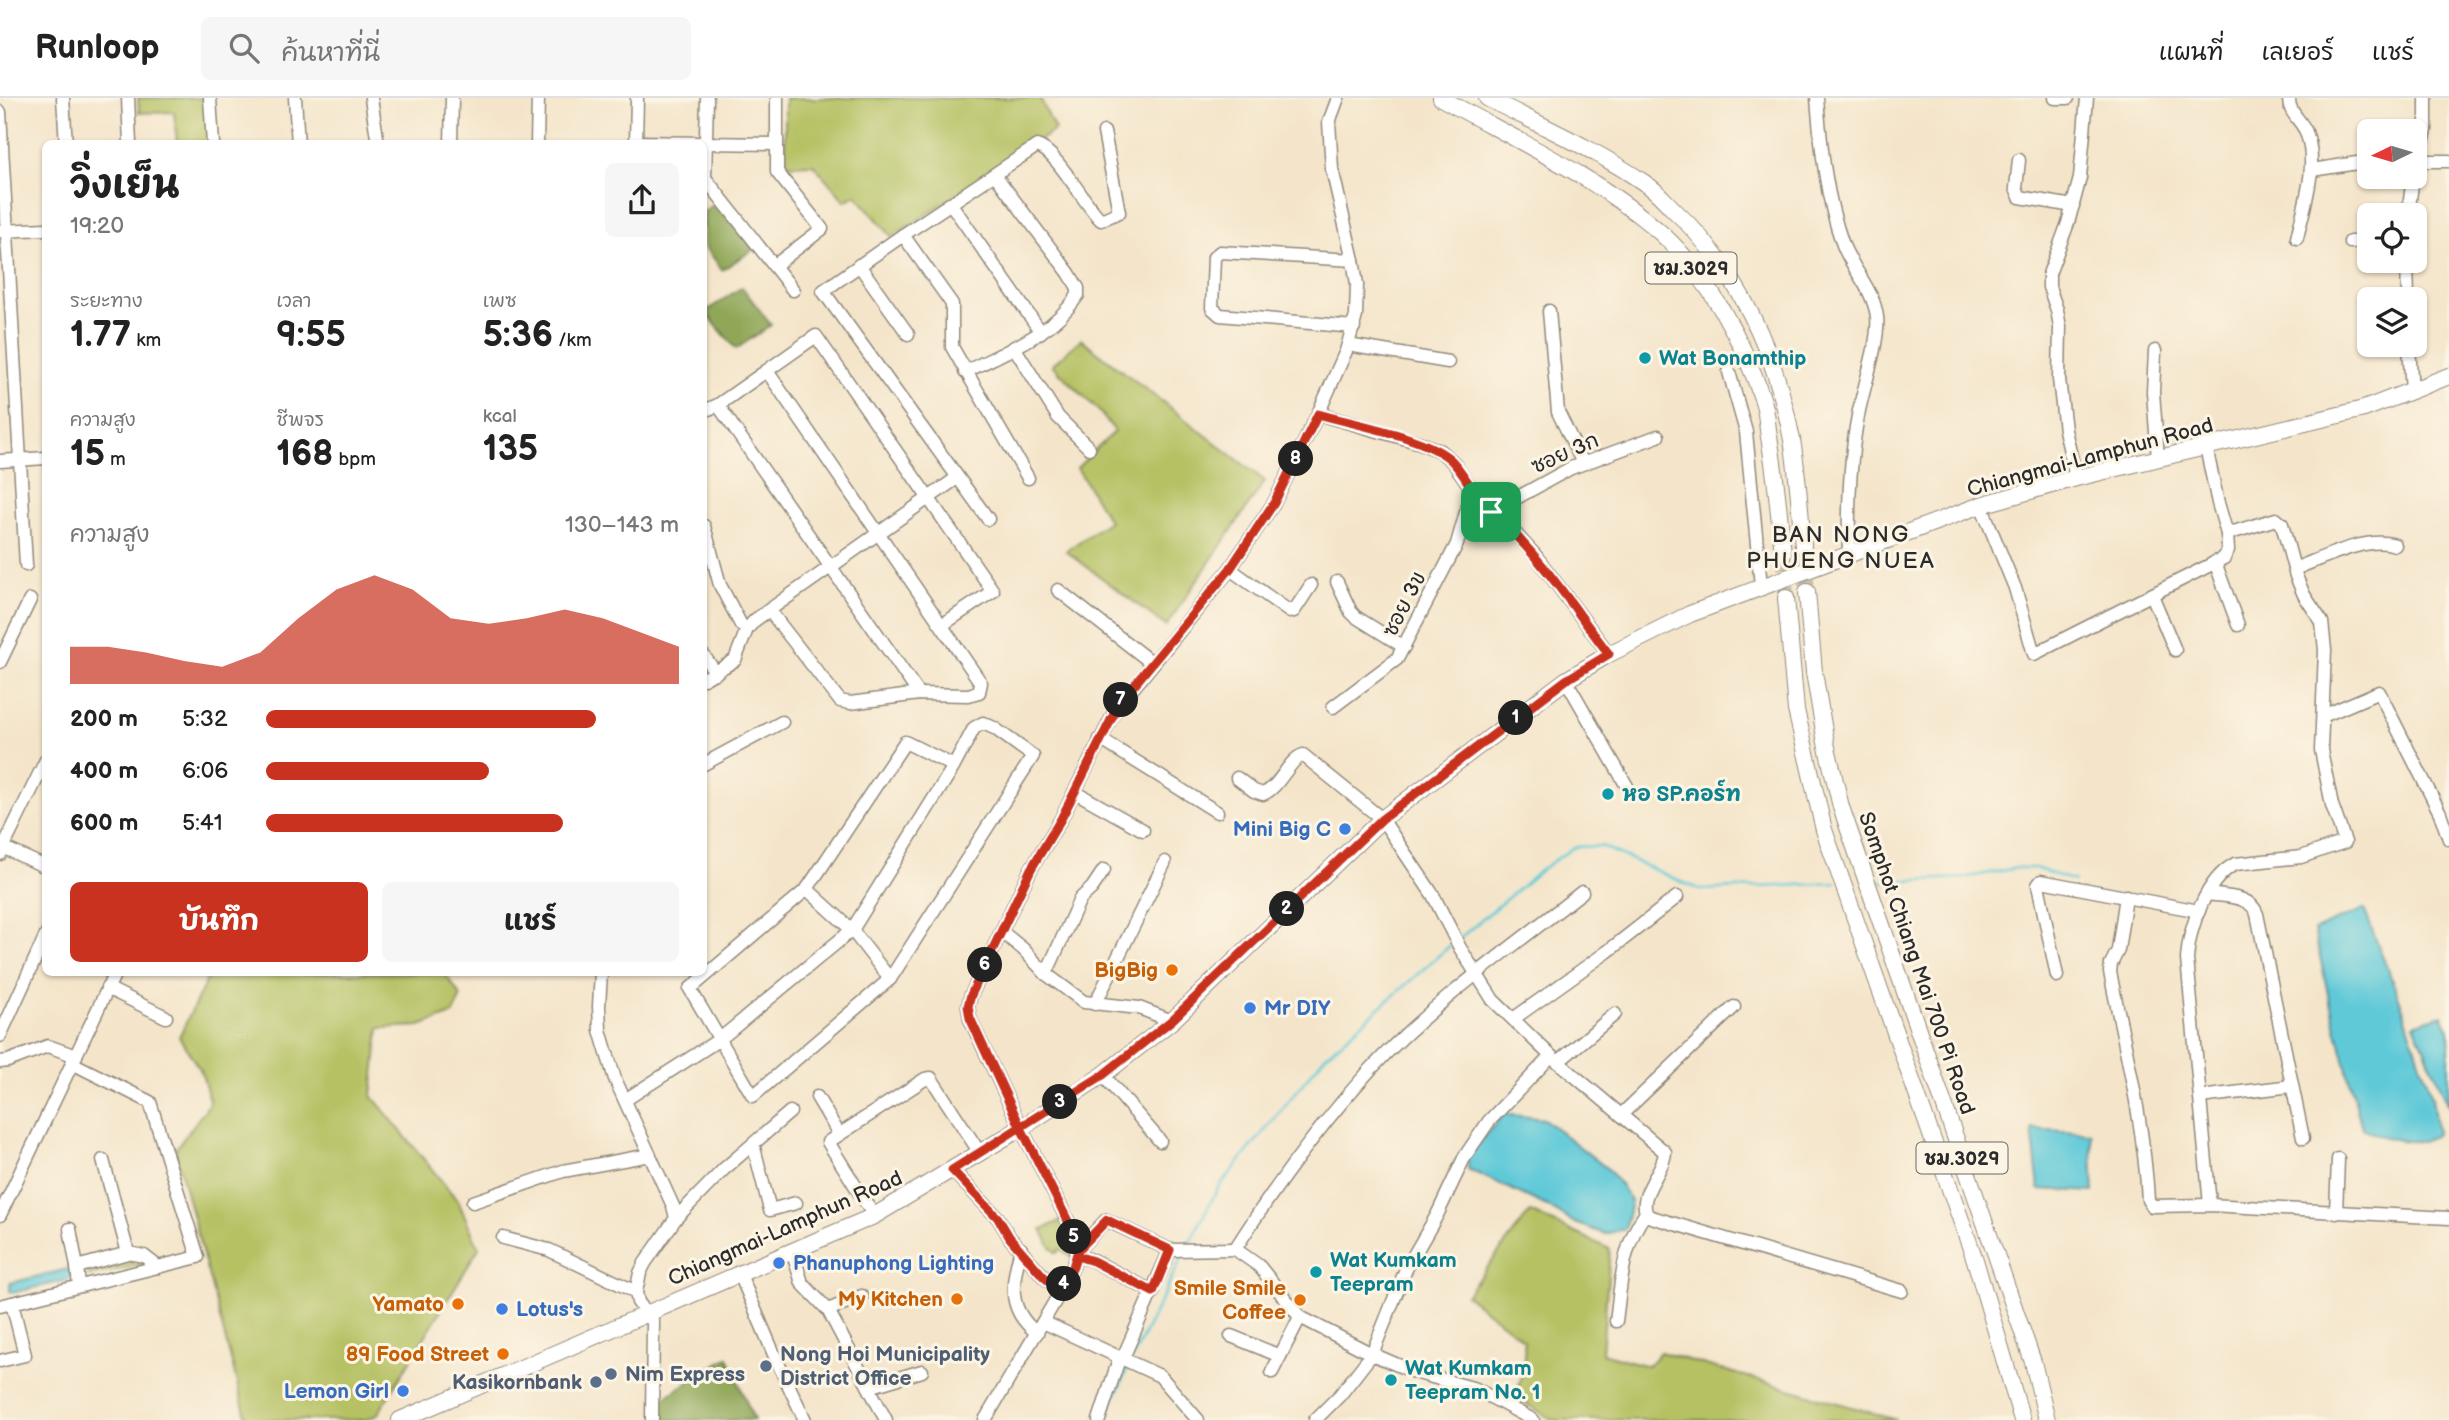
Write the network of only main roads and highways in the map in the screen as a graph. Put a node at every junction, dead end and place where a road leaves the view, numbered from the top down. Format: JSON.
{"nodes":[{"id":1,"x":1441,"y":98,"type":"edge"},
{"id":2,"x":1487,"y":98,"type":"edge"},
{"id":3,"x":2449,"y":376,"type":"edge"},
{"id":4,"x":1803,"y":546,"type":"tunnel mouth"},
{"id":5,"x":1783,"y":554,"type":"tunnel mouth"},
{"id":6,"x":1807,"y":592,"type":"tunnel mouth"},
{"id":7,"x":1786,"y":598,"type":"tunnel mouth"},
{"id":8,"x":400,"y":1420,"type":"edge"},
{"id":9,"x":2022,"y":1420,"type":"edge"},
{"id":10,"x":2048,"y":1420,"type":"edge"}],
"edges":[{"from":1,"to":5,"type":"main road","number":"ชม.3029"},
{"from":2,"to":4,"type":"main road","number":"ชม.3029"},
{"from":3,"to":8,"type":"main road","name":"Chiangmai-Lamphun Road"},
{"from":6,"to":10,"type":"main road","name":"Somphot Chiang Mai 700 Pi Road","number":"ชม.3029"},
{"from":7,"to":9,"type":"main road","name":"Somphot Chiang Mai 700 Pi Road","number":"ชม.3029"}]}
